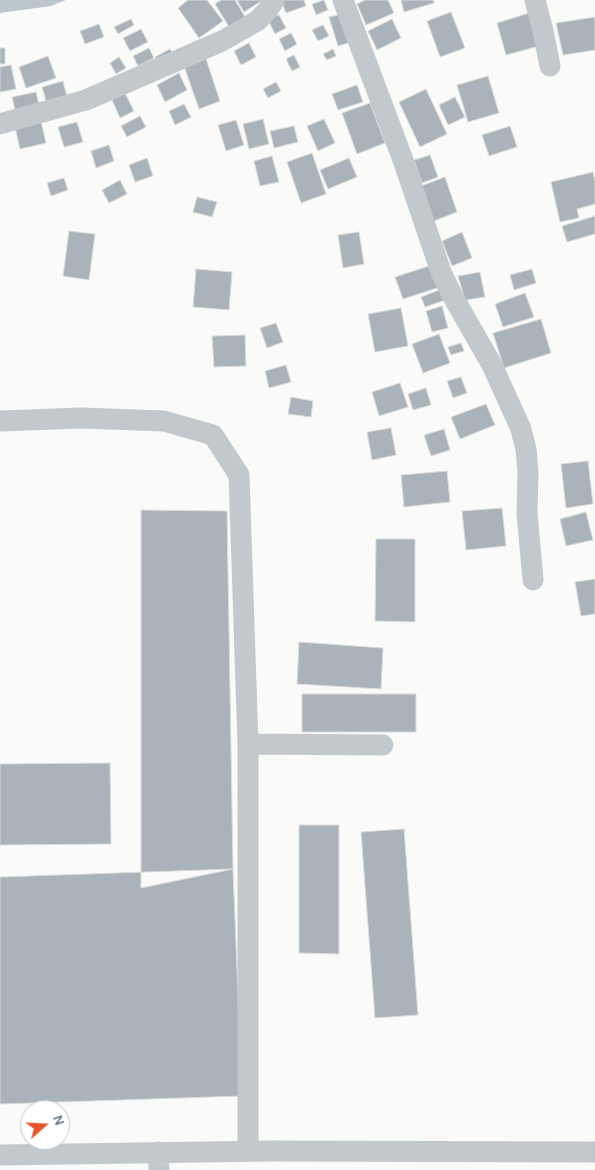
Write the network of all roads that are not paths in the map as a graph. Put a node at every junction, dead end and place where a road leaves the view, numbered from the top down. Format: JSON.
{"nodes":[{"id":1,"x":274,"y":0,"type":"edge"},
{"id":2,"x":343,"y":0,"type":"edge"},
{"id":3,"x":535,"y":0,"type":"edge"},
{"id":4,"x":550,"y":66,"type":"dead end"},
{"id":5,"x":0,"y":124,"type":"edge"},
{"id":6,"x":0,"y":422,"type":"edge"},
{"id":7,"x":533,"y":580,"type":"dead end"},
{"id":8,"x":248,"y":744,"type":"junction"},
{"id":9,"x":383,"y":745,"type":"dead end"},
{"id":10,"x":248,"y":1151,"type":"junction"},
{"id":11,"x":595,"y":1152,"type":"edge"},
{"id":12,"x":0,"y":1155,"type":"edge"},
{"id":13,"x":158,"y":1161,"type":"edge"}],
"edges":[{"from":1,"to":5,"type":"street"},
{"from":2,"to":7,"type":"street"},
{"from":3,"to":4,"type":"street"},
{"from":6,"to":8,"type":"street"},
{"from":8,"to":9,"type":"street"},
{"from":8,"to":10,"type":"street"},
{"from":10,"to":11,"type":"street"},
{"from":10,"to":13,"type":"street"},
{"from":12,"to":13,"type":"street"}]}
